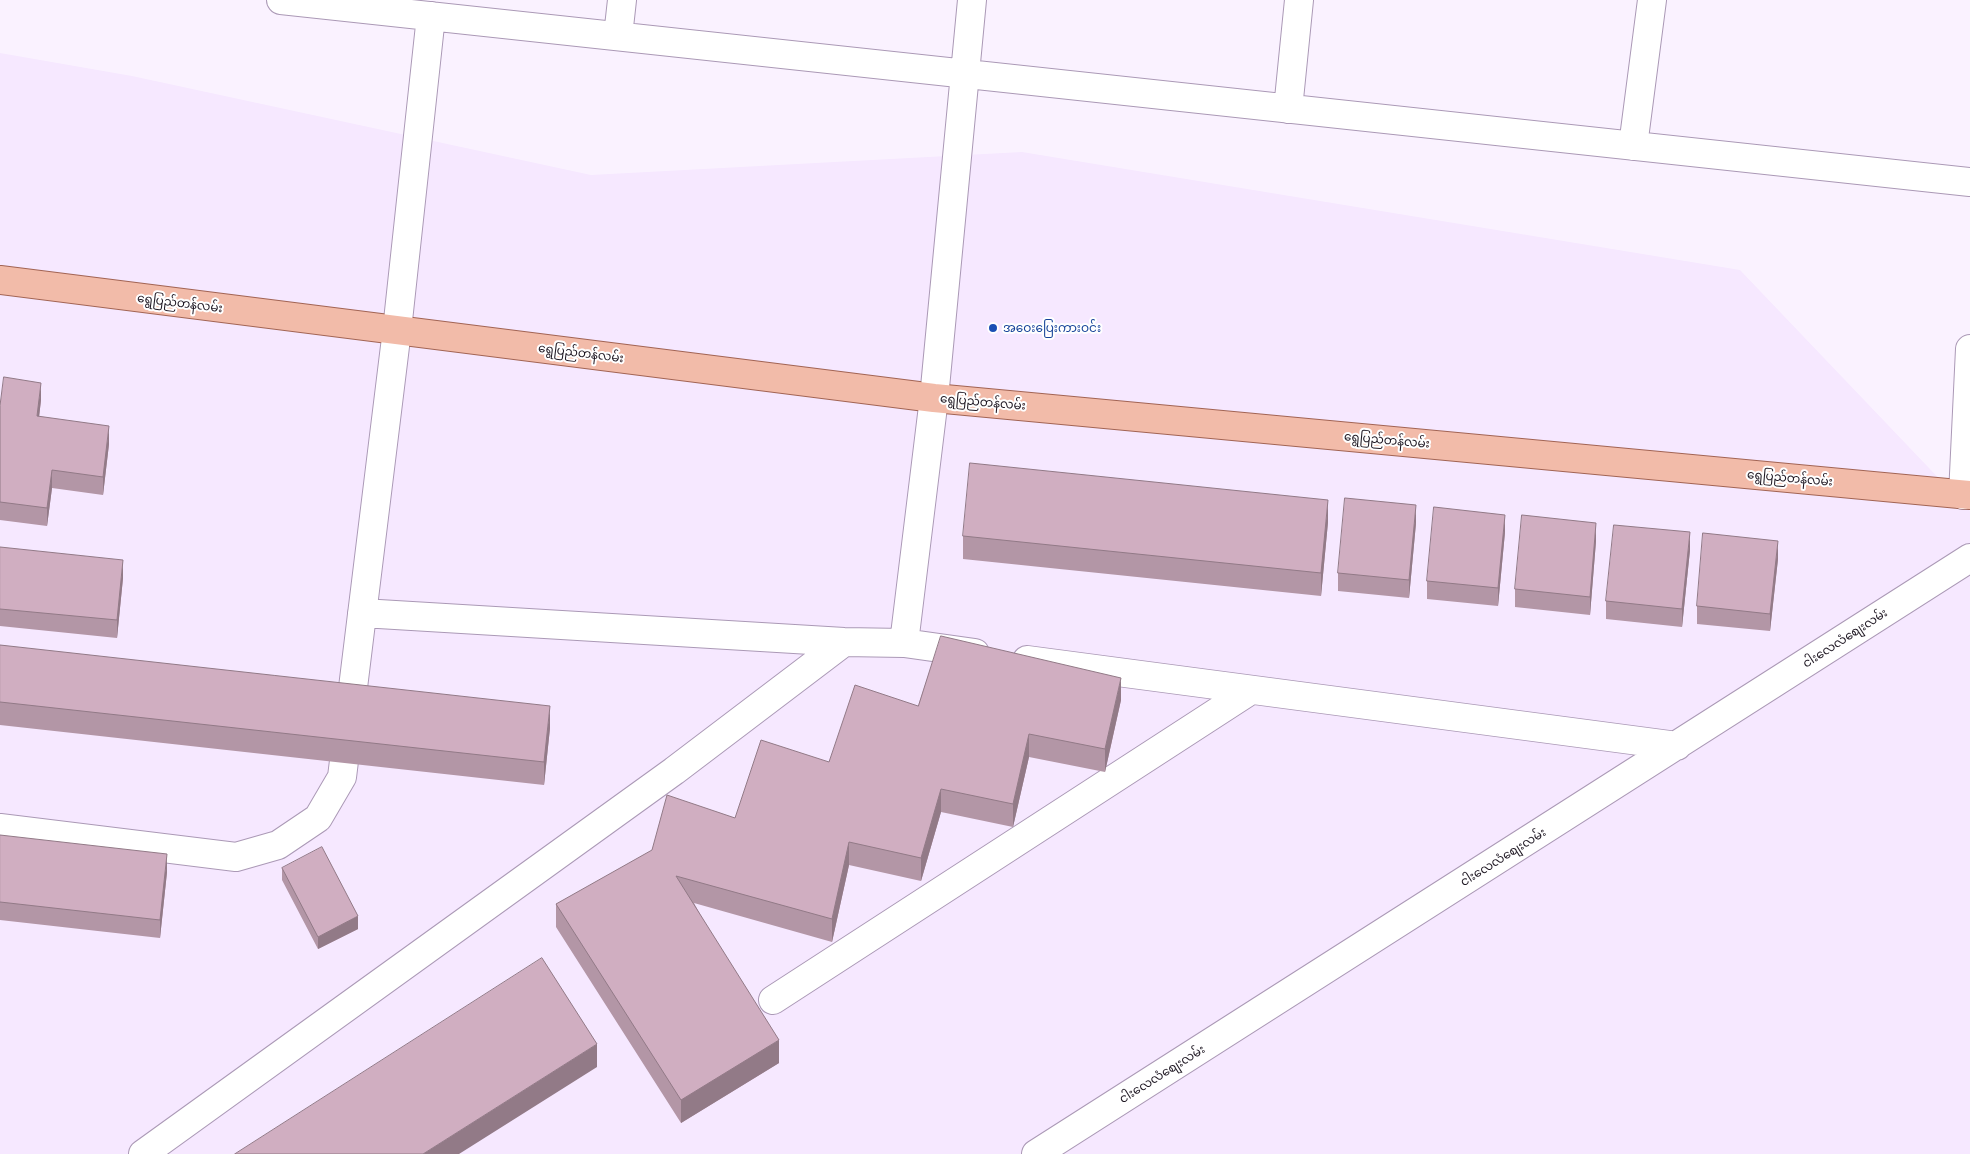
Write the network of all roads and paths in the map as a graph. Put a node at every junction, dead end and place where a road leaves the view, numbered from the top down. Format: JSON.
{"nodes":[{"id":1,"x":283,"y":0,"type":"edge"},
{"id":2,"x":622,"y":0,"type":"edge"},
{"id":3,"x":972,"y":0,"type":"edge"},
{"id":4,"x":1299,"y":0,"type":"edge"},
{"id":5,"x":1652,"y":0,"type":"edge"},
{"id":6,"x":431,"y":16,"type":"junction"},
{"id":7,"x":618,"y":36,"type":"junction"},
{"id":8,"x":964,"y":74,"type":"junction"},
{"id":9,"x":1288,"y":109,"type":"junction"},
{"id":10,"x":1633,"y":146,"type":"junction"},
{"id":11,"x":1970,"y":182,"type":"edge"},
{"id":12,"x":0,"y":280,"type":"edge"},
{"id":13,"x":397,"y":330,"type":"junction"},
{"id":14,"x":1970,"y":349,"type":"edge"},
{"id":15,"x":934,"y":398,"type":"junction"},
{"id":16,"x":1966,"y":495,"type":"edge"},
{"id":17,"x":1970,"y":558,"type":"edge"},
{"id":18,"x":362,"y":613,"type":"junction"},
{"id":19,"x":844,"y":642,"type":"junction"},
{"id":20,"x":904,"y":643,"type":"junction"},
{"id":21,"x":1251,"y":690,"type":"junction"},
{"id":22,"x":1677,"y":746,"type":"junction"},
{"id":23,"x":0,"y":828,"type":"edge"},
{"id":24,"x":773,"y":1000,"type":"dead end"},
{"id":25,"x":143,"y":1154,"type":"edge"},
{"id":26,"x":1036,"y":1154,"type":"edge"}],
"edges":[{"from":1,"to":6,"type":"street"},
{"from":2,"to":7,"type":"street"},
{"from":3,"to":8,"type":"street"},
{"from":4,"to":9,"type":"street"},
{"from":5,"to":10,"type":"street"},
{"from":6,"to":7,"type":"street"},
{"from":6,"to":13,"type":"street"},
{"from":7,"to":8,"type":"street"},
{"from":8,"to":9,"type":"street"},
{"from":8,"to":15,"type":"street"},
{"from":9,"to":10,"type":"street"},
{"from":10,"to":11,"type":"street"},
{"from":12,"to":13,"type":"main road","name":"ရွေပြည်တန်လမ်း"},
{"from":13,"to":15,"type":"main road","name":"ရွေပြည်တန်လမ်း"},
{"from":13,"to":18,"type":"street"},
{"from":14,"to":16,"type":"street"},
{"from":15,"to":16,"type":"main road","name":"ရွေပြည်တန်လမ်း"},
{"from":15,"to":20,"type":"street"},
{"from":17,"to":22,"type":"street","name":"ငါးလေလံစျေးလမ်း"},
{"from":18,"to":19,"type":"street"},
{"from":18,"to":23,"type":"street"},
{"from":19,"to":20,"type":"street"},
{"from":19,"to":25,"type":"street"},
{"from":20,"to":21,"type":"street"},
{"from":21,"to":22,"type":"street"},
{"from":21,"to":24,"type":"street"},
{"from":22,"to":26,"type":"street","name":"ငါးလေလံစျေးလမ်း"}]}
